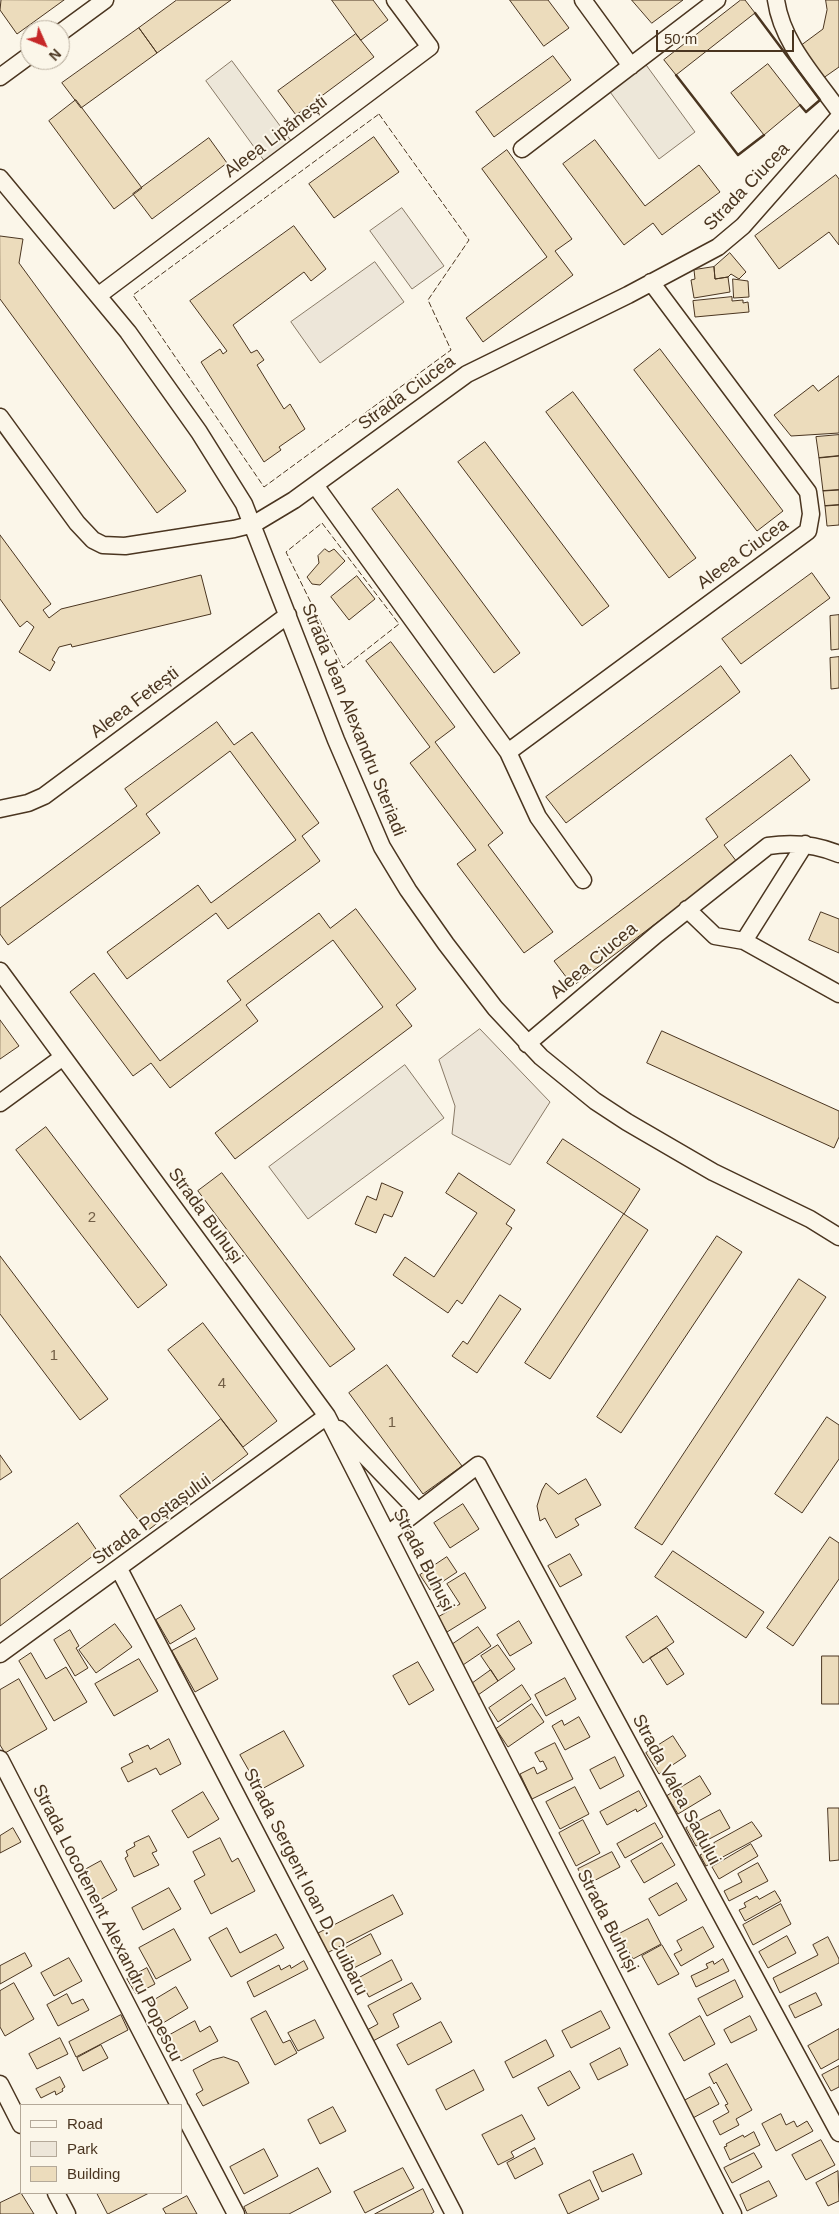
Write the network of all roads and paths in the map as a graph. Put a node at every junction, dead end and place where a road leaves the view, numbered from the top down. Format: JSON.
{"nodes":[{"id":1,"x":105,"y":0,"type":"edge"},
{"id":2,"x":395,"y":0,"type":"edge"},
{"id":3,"x":583,"y":0,"type":"edge"},
{"id":4,"x":717,"y":0,"type":"edge"},
{"id":5,"x":776,"y":0,"type":"edge"},
{"id":6,"x":70,"y":26,"type":"edge"},
{"id":7,"x":20,"y":62,"type":"edge"},
{"id":8,"x":631,"y":66,"type":"junction"},
{"id":9,"x":0,"y":77,"type":"edge"},
{"id":10,"x":839,"y":111,"type":"edge"},
{"id":11,"x":839,"y":117,"type":"edge"},
{"id":12,"x":522,"y":149,"type":"dead end"},
{"id":13,"x":0,"y":178,"type":"edge"},
{"id":14,"x":651,"y":282,"type":"junction"},
{"id":15,"x":99,"y":295,"type":"junction"},
{"id":16,"x":0,"y":417,"type":"edge"},
{"id":17,"x":315,"y":486,"type":"junction"},
{"id":18,"x":254,"y":524,"type":"junction"},
{"id":19,"x":288,"y":615,"type":"junction"},
{"id":20,"x":508,"y":752,"type":"junction"},
{"id":21,"x":0,"y":809,"type":"edge"},
{"id":22,"x":805,"y":844,"type":"junction"},
{"id":23,"x":839,"y":854,"type":"edge"},
{"id":24,"x":583,"y":880,"type":"dead end"},
{"id":25,"x":687,"y":909,"type":"junction"},
{"id":26,"x":744,"y":941,"type":"junction"},
{"id":27,"x":0,"y":971,"type":"edge"},
{"id":28,"x":839,"y":994,"type":"edge"},
{"id":29,"x":527,"y":1044,"type":"junction"},
{"id":30,"x":63,"y":1057,"type":"junction"},
{"id":31,"x":0,"y":1103,"type":"edge"},
{"id":32,"x":810,"y":1219,"type":"junction"},
{"id":33,"x":839,"y":1222,"type":"edge"},
{"id":34,"x":839,"y":1237,"type":"edge"},
{"id":35,"x":327,"y":1416,"type":"junction"},
{"id":36,"x":418,"y":1511,"type":"junction"},
{"id":37,"x":388,"y":1534,"type":"junction"},
{"id":38,"x":120,"y":1568,"type":"junction"},
{"id":39,"x":0,"y":1654,"type":"edge"},
{"id":40,"x":0,"y":1759,"type":"edge"},
{"id":41,"x":0,"y":2084,"type":"edge"},
{"id":42,"x":178,"y":2104,"type":"edge"},
{"id":43,"x":182,"y":2111,"type":"edge"},
{"id":44,"x":20,"y":2124,"type":"edge"},
{"id":45,"x":839,"y":2134,"type":"edge"},
{"id":46,"x":57,"y":2194,"type":"edge"},
{"id":47,"x":67,"y":2214,"type":"edge"},
{"id":48,"x":236,"y":2214,"type":"edge"},
{"id":49,"x":454,"y":2214,"type":"edge"},
{"id":50,"x":734,"y":2214,"type":"edge"}],
"edges":[{"from":1,"to":6,"type":"street"},
{"from":2,"to":15,"type":"street","name":"Aleea Lipănești"},
{"from":3,"to":8,"type":"street"},
{"from":4,"to":8,"type":"street"},
{"from":5,"to":10,"type":"street"},
{"from":7,"to":9,"type":"street"},
{"from":8,"to":12,"type":"street"},
{"from":11,"to":14,"type":"street","name":"Strada Ciucea"},
{"from":13,"to":15,"type":"street","name":"Strada Jean Alexandru Steriadi"},
{"from":14,"to":17,"type":"street","name":"Strada Ciucea"},
{"from":14,"to":20,"type":"street","name":"Aleea Ciucea"},
{"from":15,"to":18,"type":"street","name":"Strada Jean Alexandru Steriadi"},
{"from":16,"to":18,"type":"street","name":"Strada Ciucea"},
{"from":17,"to":18,"type":"street","name":"Strada Ciucea"},
{"from":17,"to":20,"type":"street"},
{"from":18,"to":19,"type":"street","name":"Strada Jean Alexandru Steriadi"},
{"from":19,"to":21,"type":"street","name":"Aleea Fetești"},
{"from":19,"to":29,"type":"street","name":"Strada Jean Alexandru Steriadi"},
{"from":20,"to":24,"type":"street"},
{"from":22,"to":23,"type":"street","name":"Aleea Ciucea"},
{"from":22,"to":25,"type":"street","name":"Aleea Ciucea"},
{"from":22,"to":26,"type":"street"},
{"from":25,"to":26,"type":"street"},
{"from":25,"to":29,"type":"street","name":"Aleea Ciucea"},
{"from":26,"to":28,"type":"street"},
{"from":27,"to":30,"type":"street","name":"Strada Buhuși"},
{"from":29,"to":32,"type":"street","name":"Strada Jean Alexandru Steriadi"},
{"from":30,"to":31,"type":"street"},
{"from":30,"to":35,"type":"street","name":"Strada Buhuși"},
{"from":32,"to":33,"type":"street","name":"Strada Jean Alexandru Steriadi"},
{"from":32,"to":34,"type":"street","name":"Strada Jean Alexandru Steriadi"},
{"from":35,"to":36,"type":"street"},
{"from":35,"to":37,"type":"street","name":"Strada Buhuși"},
{"from":35,"to":38,"type":"street","name":"Strada Poștașului"},
{"from":36,"to":37,"type":"street"},
{"from":36,"to":45,"type":"street","name":"Strada Valea Sadului"},
{"from":37,"to":50,"type":"street","name":"Strada Buhuși"},
{"from":38,"to":39,"type":"street","name":"Strada Poștașului"},
{"from":38,"to":49,"type":"street","name":"Strada Sergent Ioan D. Cuibaru"},
{"from":40,"to":42,"type":"street","name":"Strada Locotenent Alexandru Popescu"},
{"from":41,"to":44,"type":"street"},
{"from":43,"to":48,"type":"street"},
{"from":46,"to":47,"type":"street"}]}
